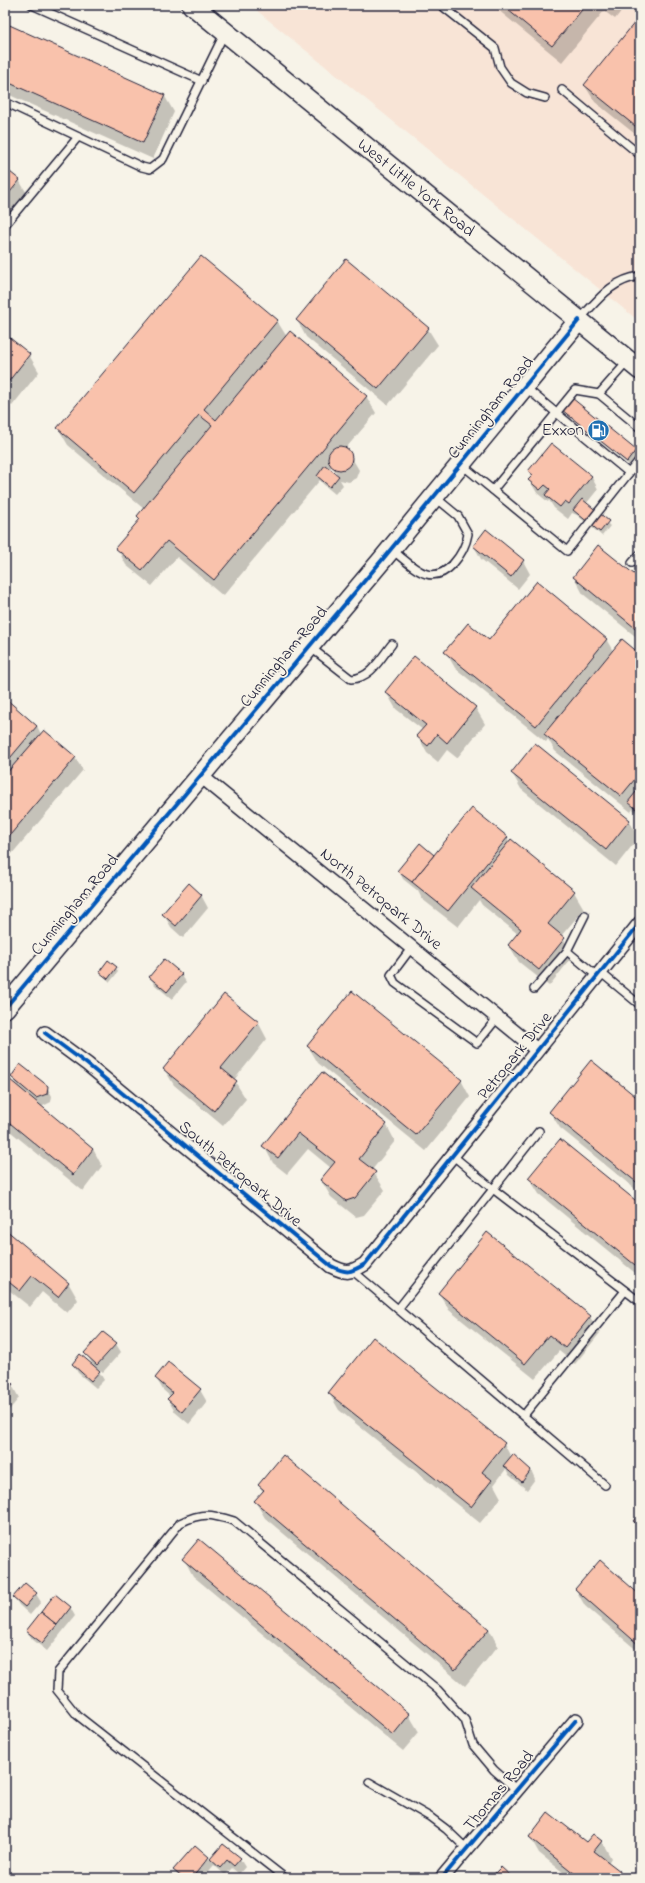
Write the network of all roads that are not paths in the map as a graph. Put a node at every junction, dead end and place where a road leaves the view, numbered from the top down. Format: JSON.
{"nodes":[{"id":1,"x":32,"y":5,"type":"edge"},
{"id":2,"x":192,"y":5,"type":"edge"},
{"id":3,"x":441,"y":5,"type":"edge"},
{"id":4,"x":225,"y":32,"type":"junction"},
{"id":5,"x":202,"y":81,"type":"junction"},
{"id":6,"x":562,"y":90,"type":"dead end"},
{"id":7,"x":545,"y":98,"type":"dead end"},
{"id":8,"x":5,"y":102,"type":"edge"},
{"id":9,"x":78,"y":137,"type":"junction"},
{"id":10,"x":640,"y":155,"type":"edge"},
{"id":11,"x":5,"y":225,"type":"edge"},
{"id":12,"x":640,"y":276,"type":"edge"},
{"id":13,"x":579,"y":320,"type":"junction"},
{"id":14,"x":634,"y":365,"type":"edge"},
{"id":15,"x":525,"y":387,"type":"junction"},
{"id":16,"x":599,"y":394,"type":"junction"},
{"id":17,"x":556,"y":413,"type":"junction"},
{"id":18,"x":640,"y":428,"type":"edge"},
{"id":19,"x":640,"y":460,"type":"edge"},
{"id":20,"x":461,"y":464,"type":"junction"},
{"id":21,"x":629,"y":473,"type":"junction"},
{"id":22,"x":493,"y":490,"type":"junction"},
{"id":23,"x":435,"y":496,"type":"junction"},
{"id":24,"x":391,"y":549,"type":"junction"},
{"id":25,"x":640,"y":554,"type":"edge"},
{"id":26,"x":632,"y":563,"type":"dead end"},
{"id":27,"x":392,"y":644,"type":"dead end"},
{"id":28,"x":310,"y":647,"type":"junction"},
{"id":29,"x":202,"y":776,"type":"junction"},
{"id":30,"x":586,"y":914,"type":"dead end"},
{"id":31,"x":640,"y":923,"type":"edge"},
{"id":32,"x":412,"y":947,"type":"junction"},
{"id":33,"x":567,"y":951,"type":"junction"},
{"id":34,"x":599,"y":974,"type":"junction"},
{"id":35,"x":534,"y":989,"type":"dead end"},
{"id":36,"x":639,"y":1003,"type":"edge"},
{"id":37,"x":5,"y":1008,"type":"edge"},
{"id":38,"x":498,"y":1017,"type":"junction"},
{"id":39,"x":45,"y":1033,"type":"dead end"},
{"id":40,"x":537,"y":1050,"type":"junction"},
{"id":41,"x":539,"y":1131,"type":"dead end"},
{"id":42,"x":452,"y":1155,"type":"junction"},
{"id":43,"x":492,"y":1189,"type":"junction"},
{"id":44,"x":353,"y":1271,"type":"junction"},
{"id":45,"x":625,"y":1291,"type":"junction"},
{"id":46,"x":640,"y":1302,"type":"edge"},
{"id":47,"x":398,"y":1309,"type":"junction"},
{"id":48,"x":524,"y":1416,"type":"junction"},
{"id":49,"x":605,"y":1484,"type":"dead end"},
{"id":50,"x":576,"y":1720,"type":"dead end"},
{"id":51,"x":369,"y":1782,"type":"dead end"},
{"id":52,"x":517,"y":1790,"type":"junction"},
{"id":53,"x":467,"y":1849,"type":"junction"},
{"id":54,"x":285,"y":1878,"type":"edge"},
{"id":55,"x":442,"y":1878,"type":"edge"}],
"edges":[{"from":1,"to":5,"type":"lane"},
{"from":2,"to":4,"type":"street","name":"West Little York Road"},
{"from":3,"to":7,"type":"lane"},
{"from":4,"to":5,"type":"lane"},
{"from":4,"to":13,"type":"street","name":"West Little York Road"},
{"from":5,"to":9,"type":"lane"},
{"from":6,"to":10,"type":"lane"},
{"from":8,"to":9,"type":"lane"},
{"from":9,"to":11,"type":"lane"},
{"from":12,"to":13,"type":"lane"},
{"from":13,"to":14,"type":"street","name":"West Little York Road"},
{"from":13,"to":15,"type":"street","name":"Cunningham Road"},
{"from":14,"to":16,"type":"lane"},
{"from":15,"to":17,"type":"lane"},
{"from":15,"to":20,"type":"street","name":"Cunningham Road"},
{"from":16,"to":17,"type":"lane"},
{"from":16,"to":18,"type":"lane"},
{"from":17,"to":21,"type":"lane"},
{"from":17,"to":22,"type":"lane"},
{"from":19,"to":21,"type":"lane"},
{"from":20,"to":22,"type":"lane"},
{"from":20,"to":23,"type":"street","name":"Cunningham Road"},
{"from":21,"to":22,"type":"lane"},
{"from":23,"to":24,"type":"street","name":"Cunningham Road"},
{"from":23,"to":24,"type":"lane"},
{"from":24,"to":28,"type":"street","name":"Cunningham Road"},
{"from":25,"to":26,"type":"lane"},
{"from":27,"to":28,"type":"lane"},
{"from":28,"to":29,"type":"street","name":"Cunningham Road"},
{"from":29,"to":32,"type":"street","name":"North Petropark Drive"},
{"from":29,"to":37,"type":"street","name":"Cunningham Road"},
{"from":30,"to":33,"type":"lane"},
{"from":31,"to":34,"type":"street","name":"Petropark Drive"},
{"from":32,"to":38,"type":"street","name":"North Petropark Drive"},
{"from":32,"to":38,"type":"lane"},
{"from":33,"to":34,"type":"lane"},
{"from":33,"to":35,"type":"lane"},
{"from":34,"to":36,"type":"lane"},
{"from":34,"to":40,"type":"street","name":"Petropark Drive"},
{"from":38,"to":40,"type":"street","name":"North Petropark Drive"},
{"from":39,"to":44,"type":"street","name":"South Petropark Drive"},
{"from":40,"to":42,"type":"street","name":"Petropark Drive"},
{"from":41,"to":43,"type":"lane"},
{"from":42,"to":43,"type":"lane"},
{"from":42,"to":44,"type":"street","name":"Petropark Drive"},
{"from":43,"to":45,"type":"lane"},
{"from":43,"to":47,"type":"lane"},
{"from":44,"to":47,"type":"lane"},
{"from":45,"to":46,"type":"lane"},
{"from":45,"to":48,"type":"lane"},
{"from":47,"to":48,"type":"lane"},
{"from":48,"to":49,"type":"lane"},
{"from":50,"to":52,"type":"street","name":"Thomas Road"},
{"from":51,"to":53,"type":"lane"},
{"from":52,"to":53,"type":"street","name":"Thomas Road"},
{"from":52,"to":54,"type":"lane"},
{"from":53,"to":55,"type":"street","name":"Thomas Road"}]}
